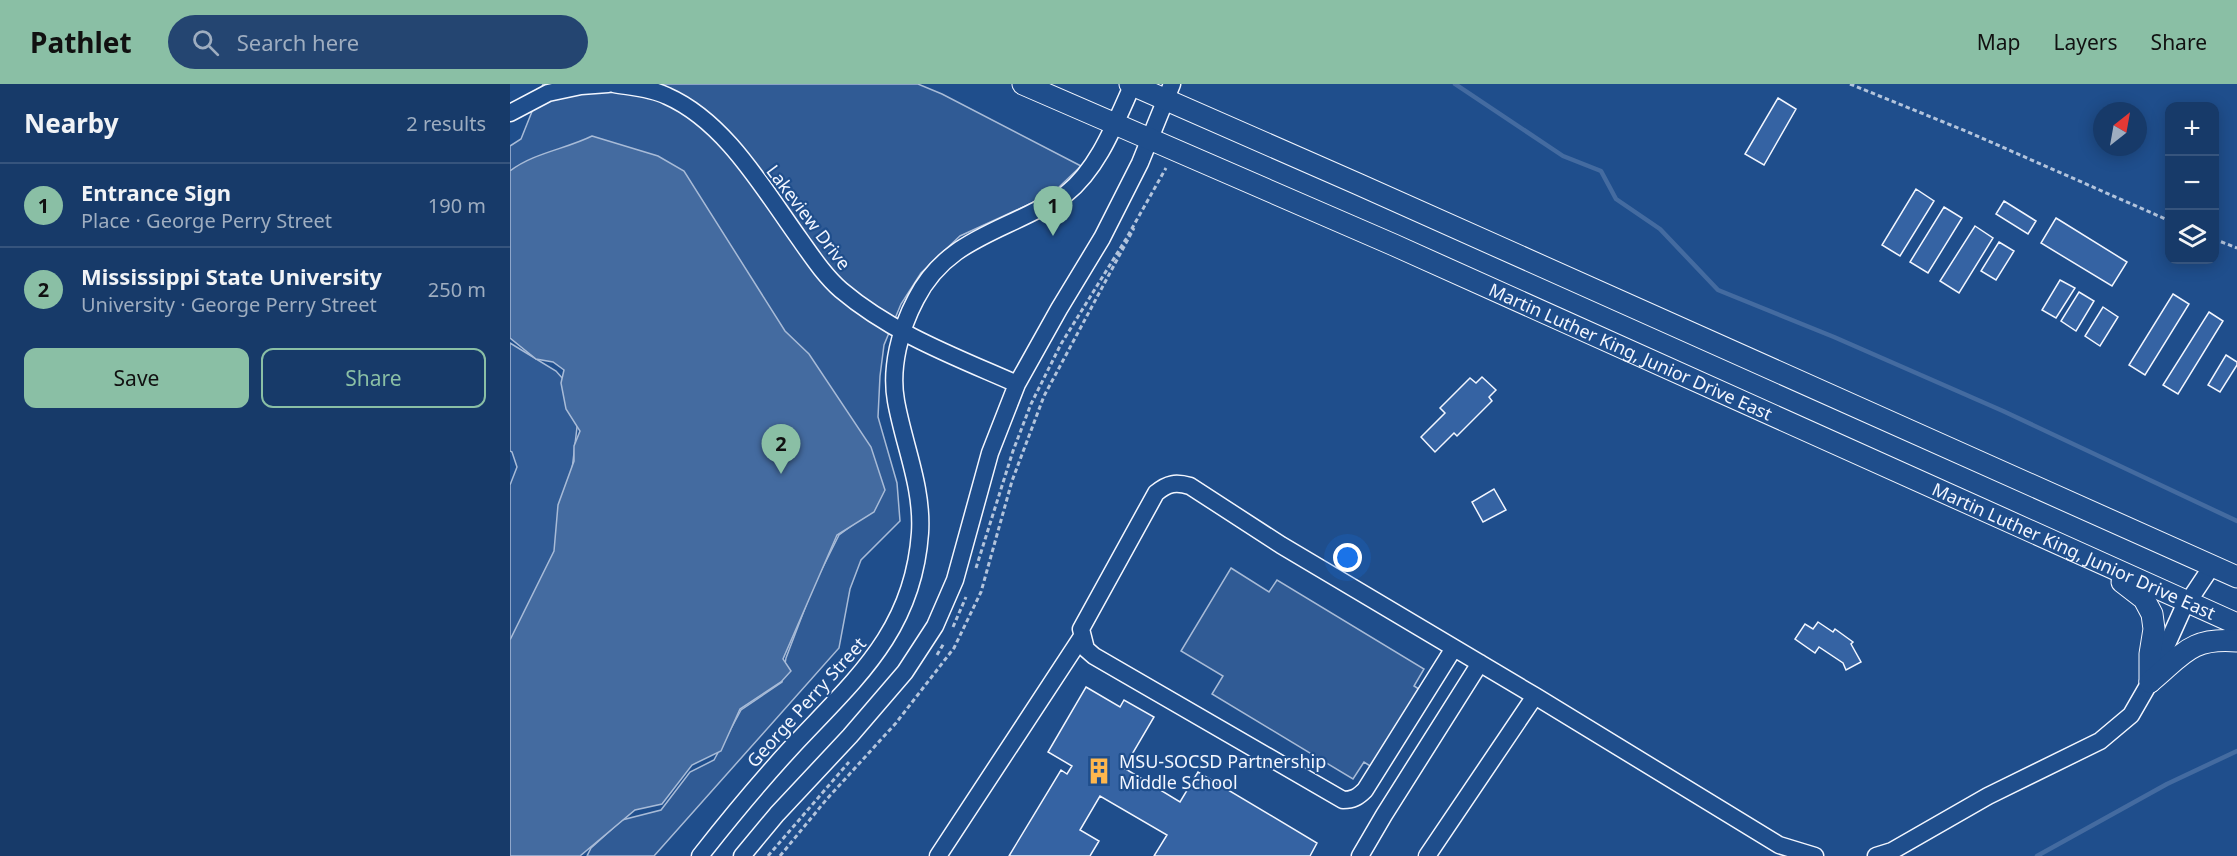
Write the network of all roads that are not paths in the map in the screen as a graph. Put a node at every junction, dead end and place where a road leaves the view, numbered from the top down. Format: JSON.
{"nodes":[{"id":1,"x":608,"y":84,"type":"edge"},
{"id":2,"x":614,"y":84,"type":"edge"},
{"id":3,"x":1023,"y":84,"type":"edge"},
{"id":4,"x":1132,"y":84,"type":"edge"},
{"id":5,"x":1169,"y":92,"type":"edge"},
{"id":6,"x":510,"y":113,"type":"edge"},
{"id":7,"x":1114,"y":124,"type":"junction"},
{"id":8,"x":1150,"y":140,"type":"junction"},
{"id":9,"x":902,"y":333,"type":"junction"},
{"id":10,"x":1017,"y":384,"type":"junction"},
{"id":11,"x":2096,"y":562,"type":"junction"},
{"id":12,"x":2212,"y":566,"type":"junction"},
{"id":13,"x":2237,"y":577,"type":"edge"},
{"id":14,"x":2188,"y":603,"type":"junction"},
{"id":15,"x":2237,"y":624,"type":"edge"},
{"id":16,"x":1081,"y":638,"type":"junction"},
{"id":17,"x":2237,"y":641,"type":"edge"},
{"id":18,"x":1454,"y":648,"type":"junction"},
{"id":19,"x":1480,"y":663,"type":"junction"},
{"id":20,"x":2150,"y":682,"type":"junction"},
{"id":21,"x":1535,"y":696,"type":"junction"},
{"id":22,"x":700,"y":856,"type":"edge"},
{"id":23,"x":742,"y":856,"type":"edge"},
{"id":24,"x":938,"y":856,"type":"edge"},
{"id":25,"x":1360,"y":856,"type":"edge"},
{"id":26,"x":1427,"y":856,"type":"edge"},
{"id":27,"x":1815,"y":856,"type":"edge"},
{"id":28,"x":1876,"y":856,"type":"edge"}],
"edges":[{"from":1,"to":6,"type":"street"},
{"from":2,"to":9,"type":"street","name":"Lakeview Drive"},
{"from":3,"to":7,"type":"main road","name":"Martin Luther King, Junior Drive East"},
{"from":4,"to":5,"type":"main road"},
{"from":4,"to":7,"type":"street","name":"George Perry Street"},
{"from":5,"to":8,"type":"street"},
{"from":5,"to":12,"type":"main road"},
{"from":7,"to":8,"type":"main road","name":"Martin Luther King, Junior Drive East"},
{"from":7,"to":9,"type":"street","name":"George Perry Street"},
{"from":8,"to":10,"type":"street"},
{"from":8,"to":11,"type":"main road","name":"Martin Luther King, Junior Drive East"},
{"from":9,"to":10,"type":"street","name":"Lakeview Drive"},
{"from":9,"to":22,"type":"street","name":"George Perry Street"},
{"from":10,"to":23,"type":"street"},
{"from":11,"to":14,"type":"main road","name":"Martin Luther King, Junior Drive East"},
{"from":11,"to":20,"type":"main road"},
{"from":12,"to":13,"type":"main road"},
{"from":12,"to":14,"type":"street"},
{"from":14,"to":15,"type":"main road","name":"Martin Luther King, Junior Drive East"},
{"from":14,"to":20,"type":"street"},
{"from":16,"to":18,"type":"street"},
{"from":16,"to":18,"type":"street"},
{"from":16,"to":24,"type":"street"},
{"from":17,"to":20,"type":"main road"},
{"from":18,"to":19,"type":"street"},
{"from":19,"to":21,"type":"street"},
{"from":19,"to":25,"type":"street"},
{"from":20,"to":28,"type":"street"},
{"from":21,"to":26,"type":"street"},
{"from":21,"to":27,"type":"street"}]}
